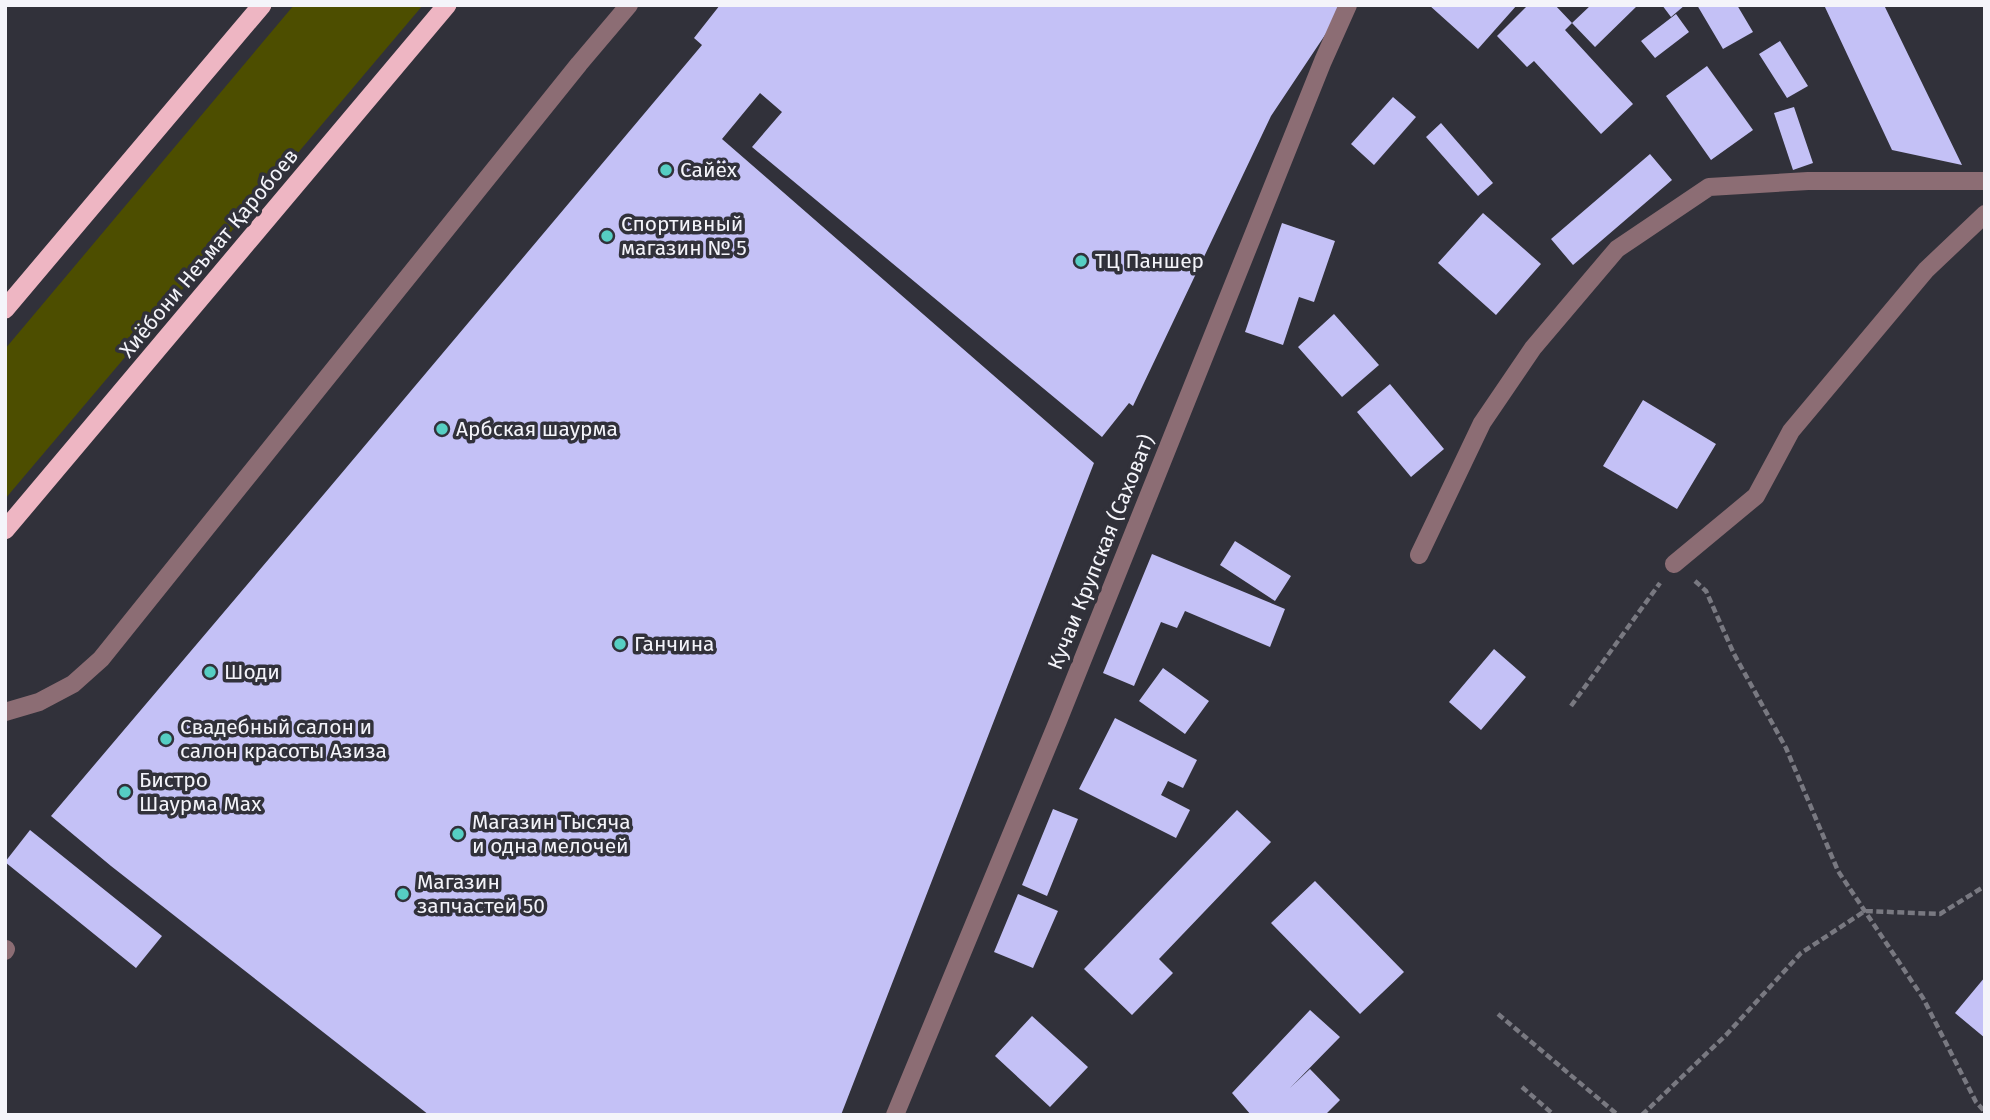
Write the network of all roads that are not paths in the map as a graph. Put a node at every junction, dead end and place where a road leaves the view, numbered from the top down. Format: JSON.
{"nodes":[{"id":1,"x":262,"y":5,"type":"edge"},
{"id":2,"x":447,"y":5,"type":"edge"},
{"id":3,"x":629,"y":5,"type":"edge"},
{"id":4,"x":1348,"y":5,"type":"edge"},
{"id":5,"x":1985,"y":181,"type":"edge"},
{"id":6,"x":1985,"y":214,"type":"edge"},
{"id":7,"x":5,"y":309,"type":"edge"},
{"id":8,"x":5,"y":530,"type":"edge"},
{"id":9,"x":1419,"y":555,"type":"dead end"},
{"id":10,"x":1674,"y":564,"type":"road end"},
{"id":11,"x":5,"y":712,"type":"edge"},
{"id":12,"x":895,"y":1115,"type":"edge"}],
"edges":[{"from":1,"to":7,"type":"highway"},
{"from":2,"to":8,"type":"highway","name":"Хиёбони Неъмат Қаробоев"},
{"from":3,"to":11,"type":"street"},
{"from":4,"to":12,"type":"street","name":"Кучаи Крупская (Саховат)"},
{"from":5,"to":9,"type":"street"},
{"from":6,"to":10,"type":"street"}]}
